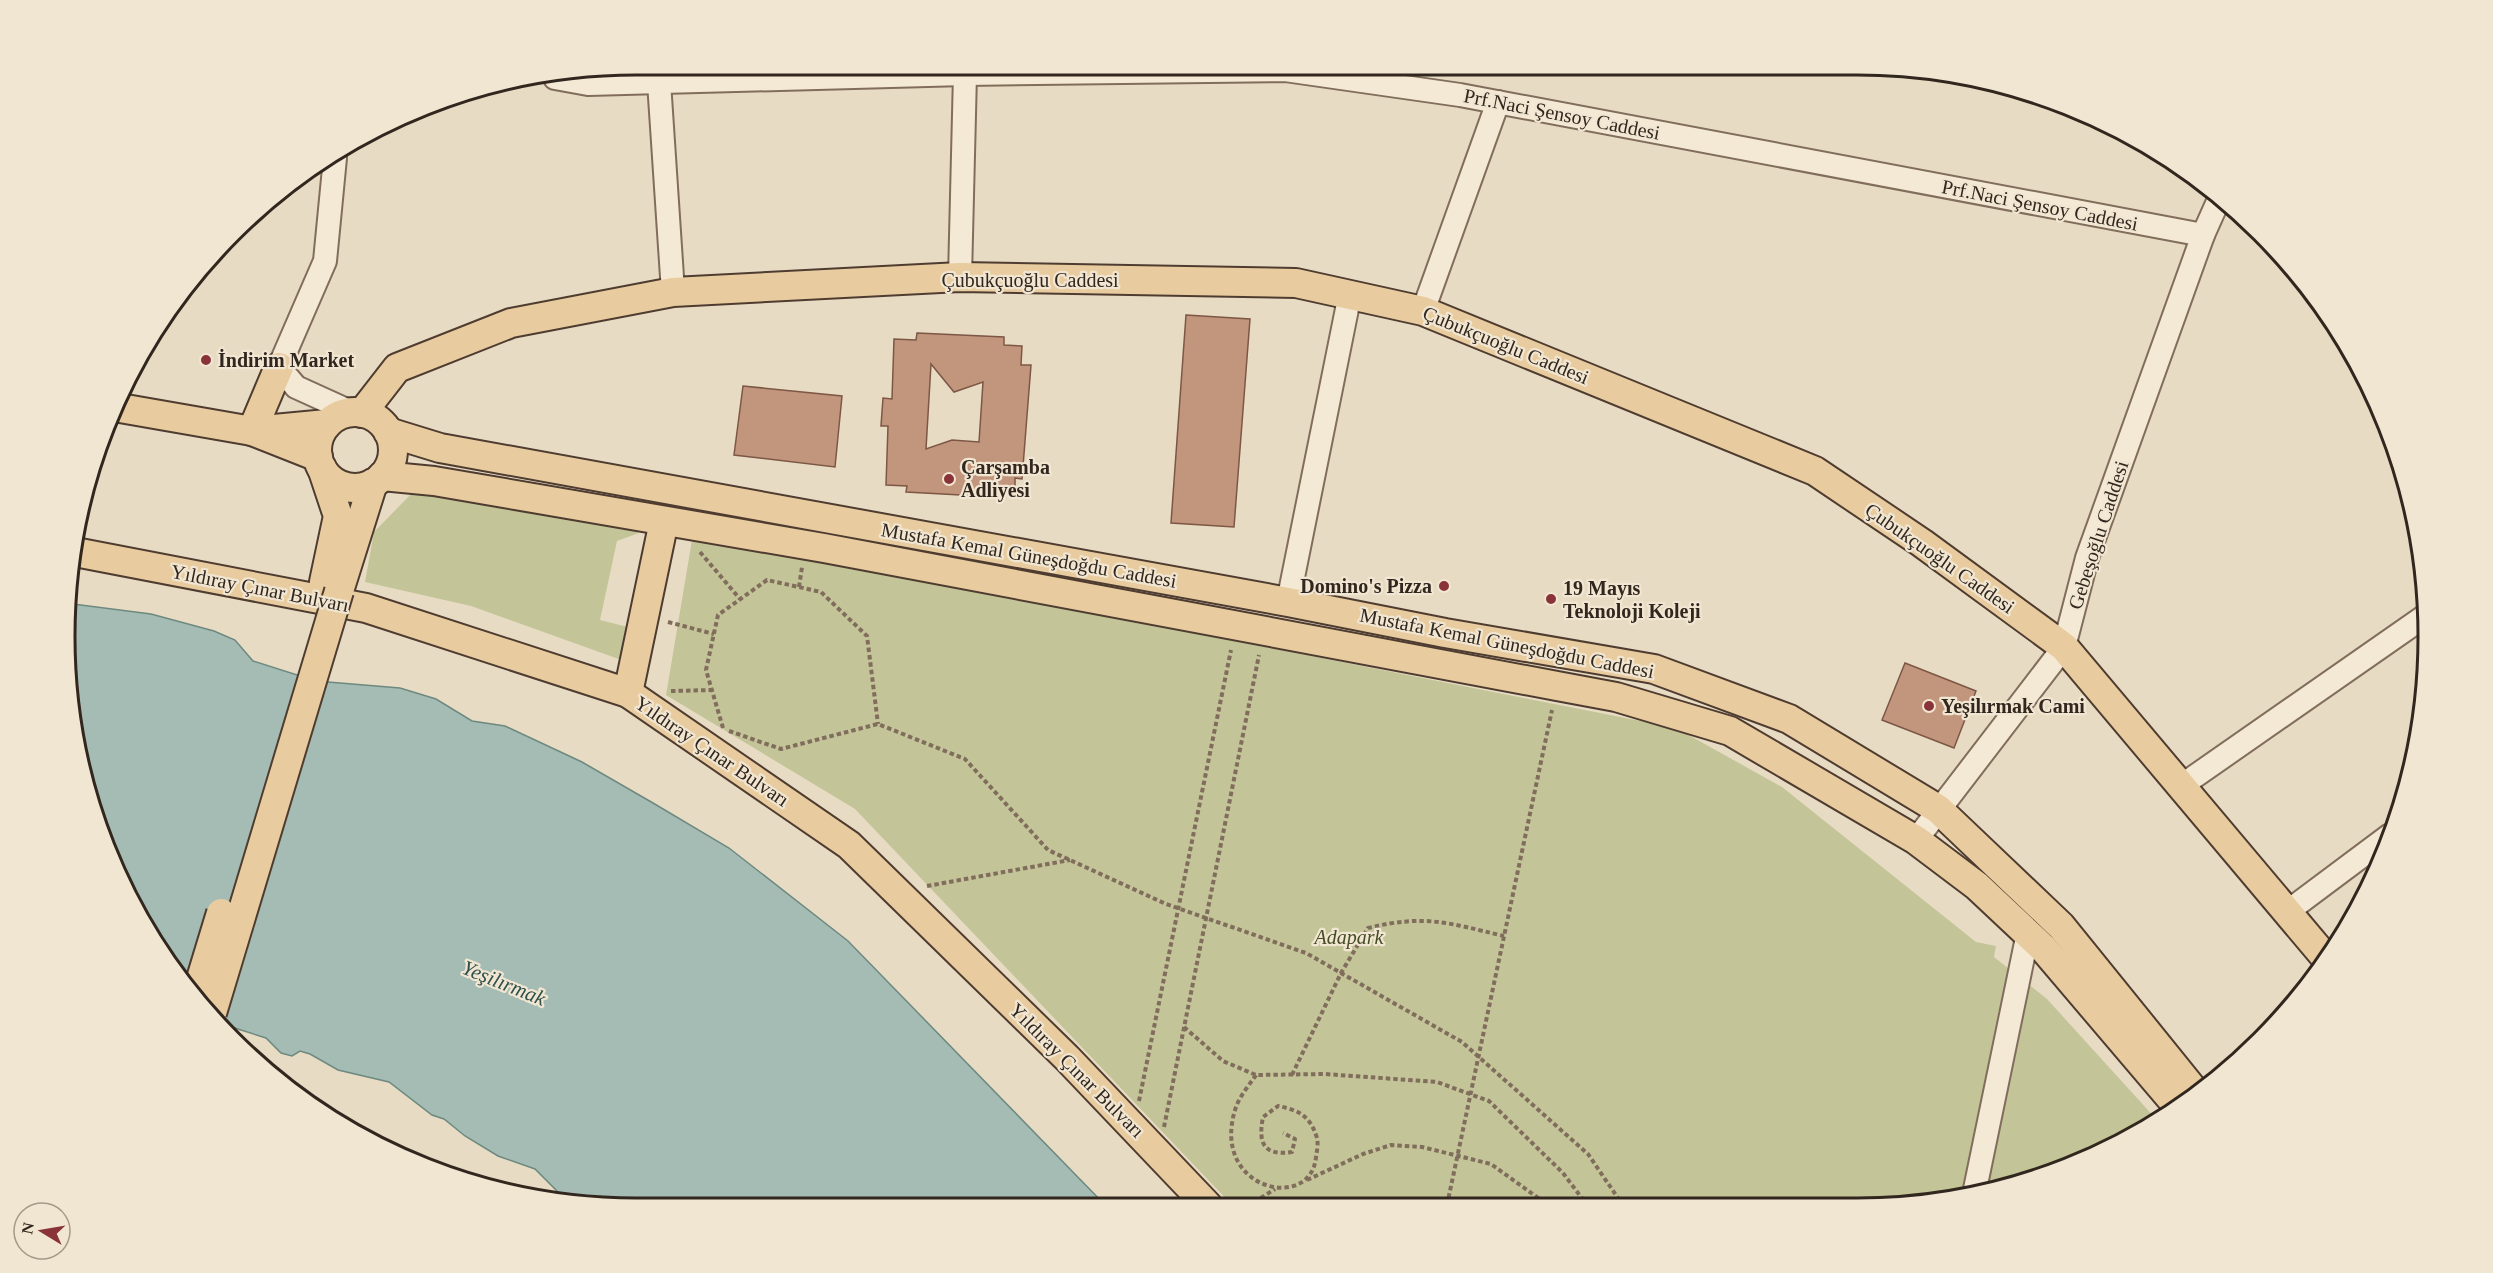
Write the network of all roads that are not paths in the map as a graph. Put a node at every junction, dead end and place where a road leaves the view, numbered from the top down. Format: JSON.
{"nodes":[{"id":1,"x":727,"y":75,"type":"edge"},
{"id":2,"x":965,"y":75,"type":"edge"},
{"id":3,"x":1341,"y":75,"type":"edge"},
{"id":4,"x":565,"y":80,"type":"edge"},
{"id":5,"x":659,"y":82,"type":"junction"},
{"id":6,"x":1498,"y":102,"type":"junction"},
{"id":7,"x":334,"y":164,"type":"edge"},
{"id":8,"x":2216,"y":206,"type":"edge"},
{"id":9,"x":2203,"y":236,"type":"junction"},
{"id":10,"x":960,"y":277,"type":"junction"},
{"id":11,"x":673,"y":292,"type":"junction"},
{"id":12,"x":1350,"y":294,"type":"junction"},
{"id":13,"x":1424,"y":311,"type":"junction"},
{"id":14,"x":279,"y":367,"type":"junction"},
{"id":15,"x":124,"y":409,"type":"edge"},
{"id":16,"x":347,"y":416,"type":"junction"},
{"id":17,"x":252,"y":431,"type":"junction"},
{"id":18,"x":388,"y":432,"type":"junction"},
{"id":19,"x":320,"y":463,"type":"junction"},
{"id":20,"x":378,"y":480,"type":"junction"},
{"id":21,"x":669,"y":522,"type":"junction"},
{"id":22,"x":82,"y":553,"type":"edge"},
{"id":23,"x":331,"y":586,"type":"junction"},
{"id":24,"x":1288,"y":602,"type":"junction"},
{"id":25,"x":2418,"y":621,"type":"edge"},
{"id":26,"x":2064,"y":647,"type":"junction"},
{"id":27,"x":628,"y":693,"type":"junction"},
{"id":28,"x":2181,"y":786,"type":"junction"},
{"id":29,"x":1938,"y":809,"type":"junction"},
{"id":30,"x":1916,"y":840,"type":"junction"},
{"id":31,"x":2378,"y":844,"type":"edge"},
{"id":32,"x":2288,"y":912,"type":"junction"},
{"id":33,"x":2028,"y":933,"type":"junction"},
{"id":34,"x":2321,"y":952,"type":"edge"},
{"id":35,"x":198,"y":987,"type":"edge"},
{"id":36,"x":214,"y":1006,"type":"edge"},
{"id":37,"x":2191,"y":1087,"type":"edge"},
{"id":38,"x":2172,"y":1100,"type":"edge"},
{"id":39,"x":1976,"y":1185,"type":"edge"},
{"id":40,"x":1200,"y":1198,"type":"edge"}],
"edges":[{"from":1,"to":5,"type":"street","name":"Prf.Naci Şensoy Caddesi"},
{"from":2,"to":10,"type":"street"},
{"from":3,"to":6,"type":"street","name":"Prf.Naci Şensoy Caddesi"},
{"from":4,"to":5,"type":"street","name":"Prf.Naci Şensoy Caddesi"},
{"from":5,"to":11,"type":"street"},
{"from":6,"to":9,"type":"street","name":"Prf.Naci Şensoy Caddesi"},
{"from":6,"to":13,"type":"street"},
{"from":7,"to":14,"type":"street"},
{"from":8,"to":9,"type":"street","name":"Gebeşoğlu Caddesi"},
{"from":9,"to":26,"type":"street","name":"Gebeşoğlu Caddesi"},
{"from":10,"to":11,"type":"main road","name":"Çubukçuoğlu Caddesi"},
{"from":10,"to":12,"type":"main road","name":"Çubukçuoğlu Caddesi"},
{"from":11,"to":16,"type":"main road","name":"Çubukçuoğlu Caddesi"},
{"from":12,"to":13,"type":"main road","name":"Çubukçuoğlu Caddesi"},
{"from":12,"to":24,"type":"street"},
{"from":13,"to":26,"type":"main road","name":"Çubukçuoğlu Caddesi"},
{"from":14,"to":16,"type":"street"},
{"from":14,"to":17,"type":"main road"},
{"from":15,"to":17,"type":"main road"},
{"from":16,"to":17,"type":"main road"},
{"from":16,"to":18,"type":"main road"},
{"from":16,"to":19,"type":"main road"},
{"from":17,"to":19,"type":"main road"},
{"from":18,"to":20,"type":"main road"},
{"from":18,"to":24,"type":"main road","name":"Mustafa Kemal Güneşdoğdu Caddesi"},
{"from":19,"to":20,"type":"main road"},
{"from":19,"to":23,"type":"main road"},
{"from":20,"to":21,"type":"main road","name":"Mustafa Kemal Güneşdoğdu Caddesi"},
{"from":20,"to":23,"type":"main road"},
{"from":21,"to":27,"type":"main road"},
{"from":21,"to":30,"type":"main road","name":"Mustafa Kemal Güneşdoğdu Caddesi"},
{"from":22,"to":27,"type":"main road","name":"Yıldıray Çınar Bulvarı"},
{"from":23,"to":35,"type":"main road","bridge":true},
{"from":23,"to":36,"type":"main road","bridge":true},
{"from":24,"to":29,"type":"main road","name":"Mustafa Kemal Güneşdoğdu Caddesi"},
{"from":25,"to":28,"type":"street"},
{"from":26,"to":28,"type":"main road","name":"Çubukçuoğlu Caddesi"},
{"from":26,"to":29,"type":"street","name":"Gebeşoğlu Caddesi"},
{"from":27,"to":40,"type":"main road","name":"Yıldıray Çınar Bulvarı"},
{"from":28,"to":32,"type":"main road","name":"Çubukçuoğlu Caddesi"},
{"from":29,"to":30,"type":"street","name":"Gebeşoğlu Caddesi"},
{"from":29,"to":37,"type":"main road","name":"Mustafa Kemal Güneşdoğdu Caddesi"},
{"from":30,"to":33,"type":"main road","name":"Mustafa Kemal Güneşdoğdu Caddesi"},
{"from":31,"to":32,"type":"street"},
{"from":32,"to":34,"type":"main road","name":"Çubukçuoğlu Caddesi"},
{"from":33,"to":38,"type":"main road","name":"Mustafa Kemal Güneşdoğdu Caddesi"},
{"from":33,"to":39,"type":"street"}]}
